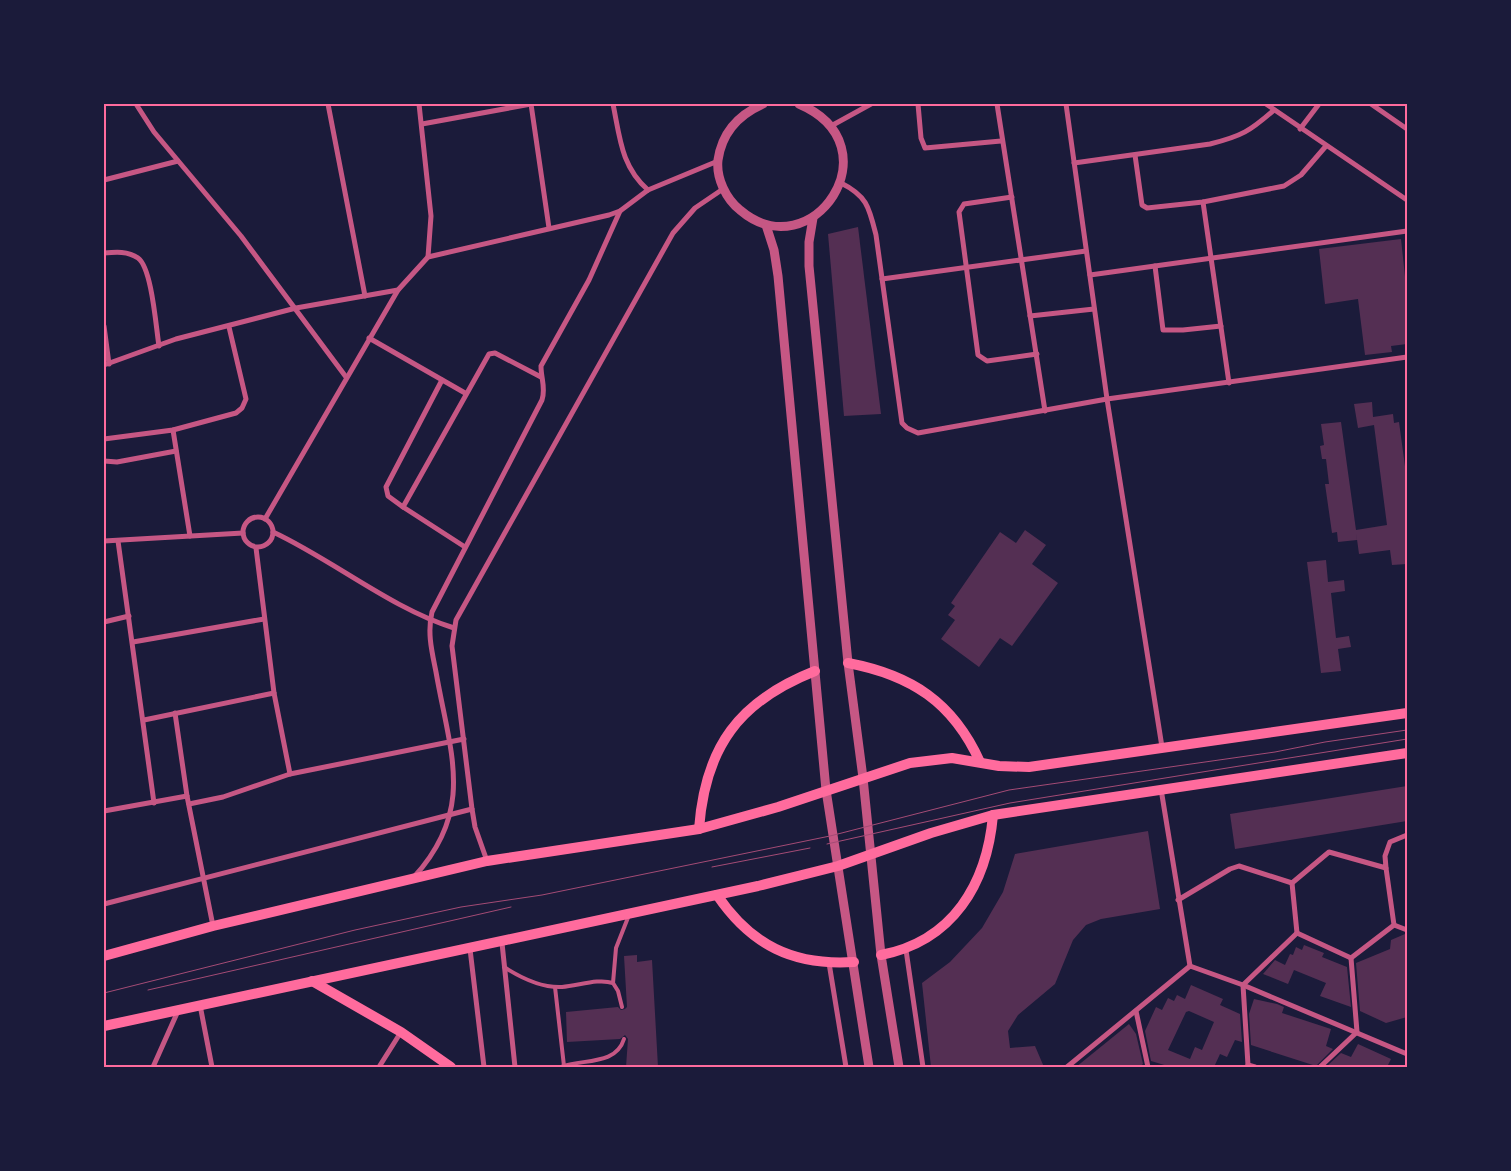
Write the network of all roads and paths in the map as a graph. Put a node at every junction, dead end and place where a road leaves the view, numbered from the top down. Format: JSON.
{"nodes":[{"id":1,"x":136,"y":104,"type":"edge"},
{"id":2,"x":328,"y":104,"type":"edge"},
{"id":3,"x":419,"y":104,"type":"edge"},
{"id":4,"x":531,"y":104,"type":"edge"},
{"id":5,"x":613,"y":104,"type":"edge"},
{"id":6,"x":763,"y":104,"type":"edge"},
{"id":7,"x":798,"y":104,"type":"edge"},
{"id":8,"x":871,"y":104,"type":"edge"},
{"id":9,"x":918,"y":104,"type":"edge"},
{"id":10,"x":997,"y":104,"type":"edge"},
{"id":11,"x":1066,"y":104,"type":"edge"},
{"id":12,"x":1266,"y":104,"type":"edge"},
{"id":13,"x":1319,"y":104,"type":"edge"},
{"id":14,"x":1371,"y":104,"type":"edge"},
{"id":15,"x":1274,"y":110,"type":"junction"},
{"id":16,"x":422,"y":124,"type":"junction"},
{"id":17,"x":831,"y":126,"type":"junction"},
{"id":18,"x":1300,"y":129,"type":"junction"},
{"id":19,"x":1407,"y":129,"type":"edge"},
{"id":20,"x":1002,"y":141,"type":"junction"},
{"id":21,"x":1326,"y":146,"type":"junction"},
{"id":22,"x":1135,"y":154,"type":"junction"},
{"id":23,"x":178,"y":161,"type":"junction"},
{"id":24,"x":718,"y":161,"type":"junction"},
{"id":25,"x":1074,"y":162,"type":"junction"},
{"id":26,"x":104,"y":180,"type":"edge"},
{"id":27,"x":841,"y":182,"type":"junction"},
{"id":28,"x":723,"y":188,"type":"junction"},
{"id":29,"x":648,"y":190,"type":"junction"},
{"id":30,"x":1012,"y":197,"type":"junction"},
{"id":31,"x":1407,"y":200,"type":"edge"},
{"id":32,"x":1203,"y":202,"type":"junction"},
{"id":33,"x":620,"y":211,"type":"junction"},
{"id":34,"x":813,"y":218,"type":"junction"},
{"id":35,"x":766,"y":225,"type":"junction"},
{"id":36,"x":549,"y":228,"type":"junction"},
{"id":37,"x":1407,"y":231,"type":"edge"},
{"id":38,"x":1086,"y":251,"type":"junction"},
{"id":39,"x":104,"y":253,"type":"edge"},
{"id":40,"x":428,"y":257,"type":"junction"},
{"id":41,"x":1212,"y":258,"type":"junction"},
{"id":42,"x":1020,"y":260,"type":"junction"},
{"id":43,"x":1155,"y":266,"type":"junction"},
{"id":44,"x":966,"y":268,"type":"junction"},
{"id":45,"x":1090,"y":274,"type":"junction"},
{"id":46,"x":882,"y":279,"type":"junction"},
{"id":47,"x":398,"y":290,"type":"junction"},
{"id":48,"x":365,"y":296,"type":"junction"},
{"id":49,"x":296,"y":308,"type":"junction"},
{"id":50,"x":1094,"y":309,"type":"junction"},
{"id":51,"x":1030,"y":316,"type":"junction"},
{"id":52,"x":104,"y":326,"type":"edge"},
{"id":53,"x":1221,"y":326,"type":"junction"},
{"id":54,"x":229,"y":327,"type":"junction"},
{"id":55,"x":369,"y":338,"type":"junction"},
{"id":56,"x":159,"y":346,"type":"junction"},
{"id":57,"x":1037,"y":354,"type":"junction"},
{"id":58,"x":1407,"y":357,"type":"edge"},
{"id":59,"x":107,"y":364,"type":"edge"},
{"id":60,"x":541,"y":376,"type":"junction"},
{"id":61,"x":346,"y":377,"type":"junction"},
{"id":62,"x":442,"y":380,"type":"junction"},
{"id":63,"x":1229,"y":383,"type":"junction"},
{"id":64,"x":465,"y":394,"type":"junction"},
{"id":65,"x":1107,"y":399,"type":"junction"},
{"id":66,"x":1045,"y":411,"type":"junction"},
{"id":67,"x":173,"y":430,"type":"junction"},
{"id":68,"x":104,"y":439,"type":"edge"},
{"id":69,"x":176,"y":450,"type":"junction"},
{"id":70,"x":104,"y":461,"type":"edge"},
{"id":71,"x":403,"y":507,"type":"junction"},
{"id":72,"x":265,"y":519,"type":"junction"},
{"id":73,"x":273,"y":532,"type":"junction"},
{"id":74,"x":243,"y":533,"type":"junction"},
{"id":75,"x":190,"y":536,"type":"junction"},
{"id":76,"x":104,"y":540,"type":"edge"},
{"id":77,"x":118,"y":541,"type":"junction"},
{"id":78,"x":465,"y":546,"type":"junction"},
{"id":79,"x":256,"y":548,"type":"junction"},
{"id":80,"x":129,"y":616,"type":"junction"},
{"id":81,"x":264,"y":619,"type":"junction"},
{"id":82,"x":430,"y":621,"type":"junction"},
{"id":83,"x":104,"y":622,"type":"edge"},
{"id":84,"x":454,"y":628,"type":"junction"},
{"id":85,"x":133,"y":642,"type":"junction"},
{"id":86,"x":848,"y":663,"type":"junction"},
{"id":87,"x":815,"y":671,"type":"junction"},
{"id":88,"x":274,"y":693,"type":"junction"},
{"id":89,"x":175,"y":713,"type":"junction"},
{"id":90,"x":1407,"y":713,"type":"edge"},
{"id":91,"x":144,"y":720,"type":"junction"},
{"id":92,"x":464,"y":739,"type":"junction"},
{"id":93,"x":448,"y":741,"type":"junction"},
{"id":94,"x":1162,"y":747,"type":"junction"},
{"id":95,"x":1407,"y":753,"type":"edge"},
{"id":96,"x":980,"y":762,"type":"junction"},
{"id":97,"x":290,"y":774,"type":"junction"},
{"id":98,"x":863,"y":778,"type":"junction"},
{"id":99,"x":1161,"y":789,"type":"junction"},
{"id":100,"x":826,"y":790,"type":"junction"},
{"id":101,"x":187,"y":796,"type":"junction"},
{"id":102,"x":154,"y":802,"type":"junction"},
{"id":103,"x":189,"y":804,"type":"junction"},
{"id":104,"x":472,"y":809,"type":"junction"},
{"id":105,"x":104,"y":811,"type":"edge"},
{"id":106,"x":452,"y":813,"type":"junction"},
{"id":107,"x":993,"y":815,"type":"junction"},
{"id":108,"x":699,"y":829,"type":"junction"},
{"id":109,"x":1407,"y":835,"type":"edge"},
{"id":110,"x":871,"y":854,"type":"junction"},
{"id":111,"x":487,"y":861,"type":"junction"},
{"id":112,"x":838,"y":866,"type":"junction"},
{"id":113,"x":1386,"y":868,"type":"junction"},
{"id":114,"x":414,"y":877,"type":"junction"},
{"id":115,"x":204,"y":878,"type":"junction"},
{"id":116,"x":1292,"y":883,"type":"junction"},
{"id":117,"x":717,"y":895,"type":"junction"},
{"id":118,"x":1178,"y":900,"type":"junction"},
{"id":119,"x":104,"y":904,"type":"edge"},
{"id":120,"x":630,"y":914,"type":"junction"},
{"id":121,"x":1394,"y":925,"type":"junction"},
{"id":122,"x":213,"y":926,"type":"junction"},
{"id":123,"x":1407,"y":930,"type":"edge"},
{"id":124,"x":1297,"y":933,"type":"junction"},
{"id":125,"x":502,"y":942,"type":"junction"},
{"id":126,"x":470,"y":949,"type":"junction"},
{"id":127,"x":906,"y":950,"type":"junction"},
{"id":128,"x":881,"y":955,"type":"junction"},
{"id":129,"x":104,"y":956,"type":"edge"},
{"id":130,"x":1352,"y":958,"type":"junction"},
{"id":131,"x":854,"y":962,"type":"junction"},
{"id":132,"x":829,"y":964,"type":"junction"},
{"id":133,"x":503,"y":966,"type":"junction"},
{"id":134,"x":1190,"y":966,"type":"junction"},
{"id":135,"x":312,"y":981,"type":"junction"},
{"id":136,"x":613,"y":983,"type":"junction"},
{"id":137,"x":1243,"y":985,"type":"junction"},
{"id":138,"x":555,"y":986,"type":"junction"},
{"id":139,"x":200,"y":1005,"type":"junction"},
{"id":140,"x":622,"y":1007,"type":"dead end"},
{"id":141,"x":178,"y":1010,"type":"junction"},
{"id":142,"x":1136,"y":1011,"type":"junction"},
{"id":143,"x":104,"y":1026,"type":"edge"},
{"id":144,"x":401,"y":1032,"type":"junction"},
{"id":145,"x":1357,"y":1032,"type":"junction"},
{"id":146,"x":624,"y":1039,"type":"dead end"},
{"id":147,"x":1407,"y":1054,"type":"edge"},
{"id":148,"x":1246,"y":1066,"type":"edge"},
{"id":149,"x":153,"y":1067,"type":"edge"},
{"id":150,"x":212,"y":1067,"type":"edge"},
{"id":151,"x":379,"y":1067,"type":"edge"},
{"id":152,"x":451,"y":1067,"type":"edge"},
{"id":153,"x":484,"y":1067,"type":"edge"},
{"id":154,"x":515,"y":1067,"type":"edge"},
{"id":155,"x":562,"y":1067,"type":"edge"},
{"id":156,"x":846,"y":1067,"type":"edge"},
{"id":157,"x":869,"y":1067,"type":"edge"},
{"id":158,"x":899,"y":1067,"type":"edge"},
{"id":159,"x":923,"y":1067,"type":"edge"},
{"id":160,"x":1067,"y":1067,"type":"edge"},
{"id":161,"x":1148,"y":1067,"type":"edge"},
{"id":162,"x":1255,"y":1067,"type":"edge"},
{"id":163,"x":1320,"y":1067,"type":"edge"}],
"edges":[{"from":1,"to":23,"type":"street"},
{"from":2,"to":48,"type":"street"},
{"from":3,"to":16,"type":"street"},
{"from":4,"to":16,"type":"street"},
{"from":4,"to":36,"type":"street"},
{"from":5,"to":29,"type":"street"},
{"from":6,"to":24,"type":"street"},
{"from":7,"to":17,"type":"street"},
{"from":8,"to":17,"type":"street"},
{"from":9,"to":20,"type":"street"},
{"from":10,"to":20,"type":"street"},
{"from":11,"to":25,"type":"street"},
{"from":12,"to":15,"type":"street"},
{"from":13,"to":18,"type":"street"},
{"from":14,"to":19,"type":"street"},
{"from":15,"to":18,"type":"street"},
{"from":15,"to":22,"type":"street"},
{"from":16,"to":40,"type":"street"},
{"from":17,"to":27,"type":"street"},
{"from":18,"to":21,"type":"street"},
{"from":20,"to":30,"type":"street"},
{"from":21,"to":31,"type":"street"},
{"from":21,"to":32,"type":"street"},
{"from":22,"to":25,"type":"street"},
{"from":22,"to":32,"type":"street"},
{"from":23,"to":26,"type":"street"},
{"from":23,"to":49,"type":"street"},
{"from":24,"to":28,"type":"street"},
{"from":24,"to":29,"type":"street"},
{"from":25,"to":38,"type":"street"},
{"from":27,"to":34,"type":"street"},
{"from":27,"to":46,"type":"street"},
{"from":28,"to":35,"type":"street"},
{"from":28,"to":84,"type":"street"},
{"from":29,"to":33,"type":"street"},
{"from":30,"to":42,"type":"street"},
{"from":30,"to":44,"type":"street"},
{"from":32,"to":41,"type":"street"},
{"from":33,"to":36,"type":"street"},
{"from":33,"to":60,"type":"street"},
{"from":34,"to":35,"type":"street"},
{"from":34,"to":86,"type":"street"},
{"from":35,"to":87,"type":"street"},
{"from":36,"to":40,"type":"street"},
{"from":37,"to":41,"type":"street"},
{"from":38,"to":42,"type":"street"},
{"from":38,"to":45,"type":"street"},
{"from":39,"to":56,"type":"street"},
{"from":40,"to":47,"type":"street"},
{"from":41,"to":43,"type":"street"},
{"from":41,"to":53,"type":"street"},
{"from":42,"to":44,"type":"street"},
{"from":42,"to":51,"type":"street"},
{"from":43,"to":45,"type":"street"},
{"from":43,"to":53,"type":"street"},
{"from":44,"to":46,"type":"street"},
{"from":44,"to":57,"type":"street"},
{"from":45,"to":50,"type":"street"},
{"from":46,"to":66,"type":"street"},
{"from":47,"to":48,"type":"street"},
{"from":47,"to":55,"type":"street"},
{"from":48,"to":49,"type":"street"},
{"from":49,"to":54,"type":"street"},
{"from":49,"to":61,"type":"street"},
{"from":50,"to":51,"type":"street"},
{"from":50,"to":65,"type":"street"},
{"from":51,"to":57,"type":"street"},
{"from":52,"to":59,"type":"street"},
{"from":53,"to":63,"type":"street"},
{"from":54,"to":56,"type":"street"},
{"from":54,"to":67,"type":"street"},
{"from":55,"to":61,"type":"street"},
{"from":55,"to":62,"type":"street"},
{"from":56,"to":59,"type":"street"},
{"from":57,"to":66,"type":"street"},
{"from":58,"to":63,"type":"street"},
{"from":60,"to":64,"type":"street"},
{"from":60,"to":78,"type":"street"},
{"from":61,"to":72,"type":"street"},
{"from":62,"to":64,"type":"street"},
{"from":62,"to":71,"type":"street"},
{"from":63,"to":65,"type":"street"},
{"from":64,"to":71,"type":"street"},
{"from":65,"to":66,"type":"street"},
{"from":65,"to":94,"type":"street"},
{"from":67,"to":68,"type":"street"},
{"from":67,"to":69,"type":"street"},
{"from":69,"to":70,"type":"street"},
{"from":69,"to":75,"type":"street"},
{"from":71,"to":78,"type":"street"},
{"from":72,"to":73,"type":"street"},
{"from":72,"to":74,"type":"street"},
{"from":73,"to":79,"type":"street"},
{"from":73,"to":82,"type":"street"},
{"from":74,"to":75,"type":"street"},
{"from":74,"to":79,"type":"street"},
{"from":75,"to":77,"type":"street"},
{"from":76,"to":77,"type":"street"},
{"from":77,"to":80,"type":"street"},
{"from":78,"to":82,"type":"street"},
{"from":79,"to":81,"type":"street"},
{"from":80,"to":83,"type":"street"},
{"from":80,"to":85,"type":"street"},
{"from":81,"to":85,"type":"street"},
{"from":81,"to":88,"type":"street"},
{"from":82,"to":84,"type":"street"},
{"from":82,"to":93,"type":"street"},
{"from":84,"to":92,"type":"street"},
{"from":85,"to":91,"type":"street"},
{"from":86,"to":96,"type":"main road"},
{"from":86,"to":98,"type":"street"},
{"from":87,"to":100,"type":"street"},
{"from":87,"to":108,"type":"main road"},
{"from":88,"to":89,"type":"street"},
{"from":88,"to":97,"type":"street"},
{"from":89,"to":91,"type":"street"},
{"from":89,"to":101,"type":"street"},
{"from":90,"to":94,"type":"main road"},
{"from":91,"to":102,"type":"street"},
{"from":92,"to":93,"type":"street"},
{"from":92,"to":104,"type":"street"},
{"from":93,"to":97,"type":"street"},
{"from":93,"to":106,"type":"street"},
{"from":94,"to":96,"type":"main road"},
{"from":95,"to":99,"type":"main road"},
{"from":96,"to":98,"type":"main road"},
{"from":97,"to":103,"type":"street"},
{"from":98,"to":100,"type":"main road"},
{"from":98,"to":110,"type":"street"},
{"from":99,"to":107,"type":"main road"},
{"from":99,"to":118,"type":"street"},
{"from":100,"to":108,"type":"main road"},
{"from":100,"to":112,"type":"street"},
{"from":101,"to":102,"type":"street"},
{"from":101,"to":103,"type":"street"},
{"from":102,"to":105,"type":"street"},
{"from":103,"to":115,"type":"street"},
{"from":104,"to":106,"type":"street"},
{"from":104,"to":111,"type":"street"},
{"from":106,"to":114,"type":"street"},
{"from":106,"to":115,"type":"street"},
{"from":107,"to":110,"type":"main road"},
{"from":107,"to":127,"type":"main road"},
{"from":108,"to":111,"type":"main road"},
{"from":109,"to":113,"type":"street"},
{"from":110,"to":112,"type":"main road"},
{"from":110,"to":128,"type":"street"},
{"from":111,"to":114,"type":"main road"},
{"from":112,"to":117,"type":"main road"},
{"from":112,"to":131,"type":"street"},
{"from":113,"to":116,"type":"street"},
{"from":113,"to":121,"type":"street"},
{"from":114,"to":122,"type":"main road"},
{"from":115,"to":119,"type":"street"},
{"from":115,"to":122,"type":"street"},
{"from":116,"to":118,"type":"street"},
{"from":116,"to":124,"type":"street"},
{"from":117,"to":120,"type":"main road"},
{"from":117,"to":132,"type":"main road"},
{"from":118,"to":134,"type":"street"},
{"from":120,"to":125,"type":"main road"},
{"from":120,"to":136,"type":"lane"},
{"from":121,"to":123,"type":"street"},
{"from":121,"to":130,"type":"street"},
{"from":122,"to":129,"type":"main road"},
{"from":124,"to":130,"type":"street"},
{"from":124,"to":137,"type":"street"},
{"from":125,"to":126,"type":"main road"},
{"from":125,"to":133,"type":"street"},
{"from":126,"to":135,"type":"main road"},
{"from":126,"to":153,"type":"street"},
{"from":127,"to":128,"type":"main road"},
{"from":127,"to":159,"type":"street"},
{"from":128,"to":158,"type":"street"},
{"from":130,"to":145,"type":"street"},
{"from":131,"to":132,"type":"main road"},
{"from":131,"to":157,"type":"street"},
{"from":132,"to":156,"type":"street"},
{"from":133,"to":138,"type":"lane"},
{"from":133,"to":154,"type":"street"},
{"from":134,"to":137,"type":"street"},
{"from":134,"to":142,"type":"street"},
{"from":135,"to":139,"type":"main road"},
{"from":135,"to":144,"type":"main road"},
{"from":136,"to":138,"type":"lane"},
{"from":136,"to":140,"type":"lane"},
{"from":137,"to":145,"type":"street"},
{"from":137,"to":148,"type":"street"},
{"from":138,"to":155,"type":"lane"},
{"from":139,"to":141,"type":"main road"},
{"from":139,"to":150,"type":"street"},
{"from":141,"to":143,"type":"main road"},
{"from":141,"to":149,"type":"street"},
{"from":142,"to":160,"type":"street"},
{"from":142,"to":161,"type":"street"},
{"from":144,"to":151,"type":"street"},
{"from":144,"to":152,"type":"main road"},
{"from":145,"to":147,"type":"street"},
{"from":145,"to":163,"type":"street"},
{"from":146,"to":155,"type":"lane"},
{"from":148,"to":162,"type":"street"}]}
